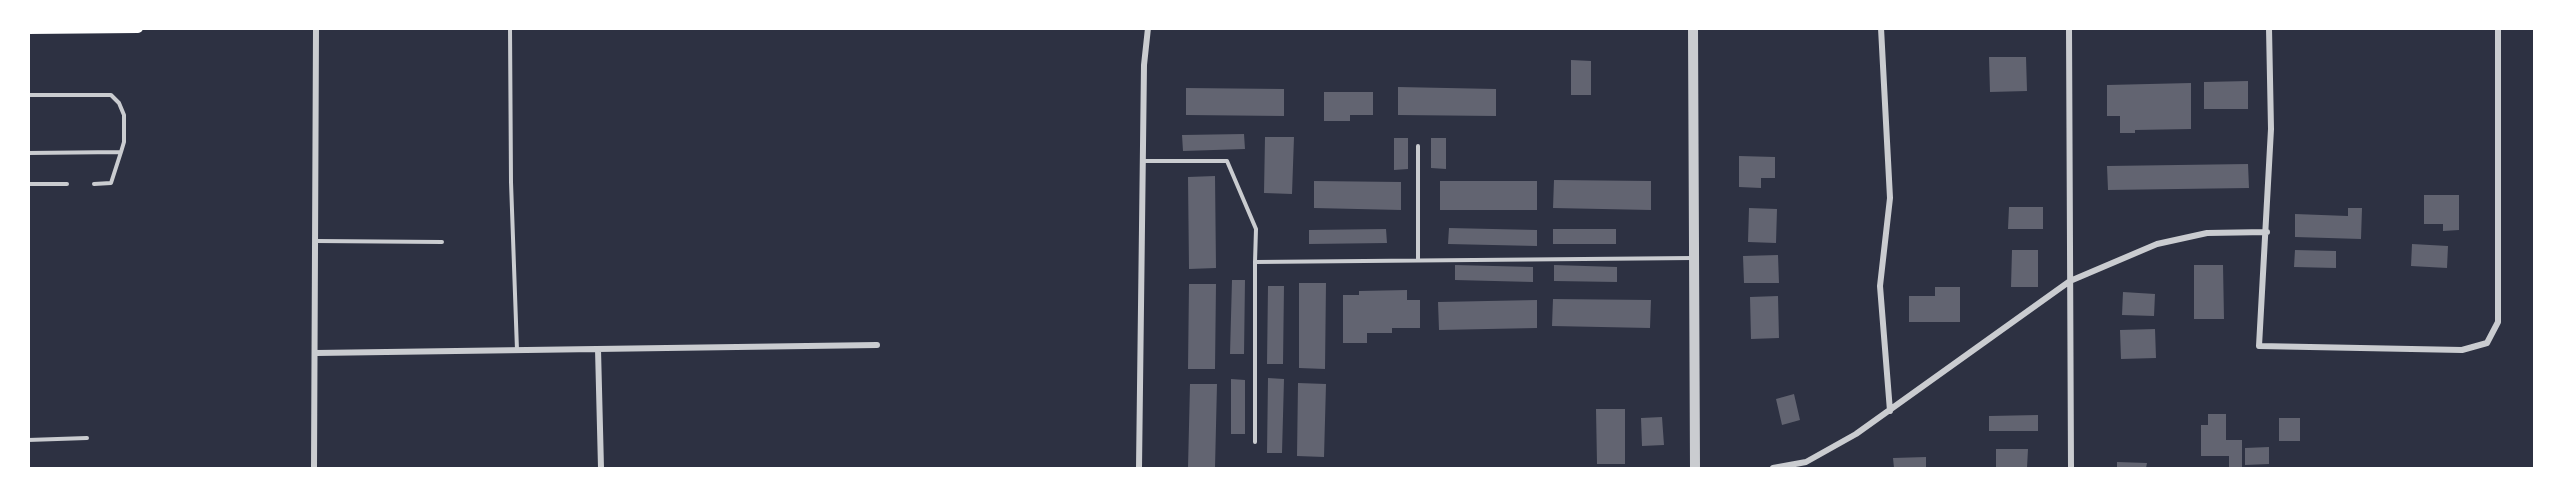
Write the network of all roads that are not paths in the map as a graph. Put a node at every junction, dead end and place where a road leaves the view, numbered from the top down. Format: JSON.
{"nodes":[{"id":1,"x":138,"y":28,"type":"edge"},
{"id":2,"x":316,"y":28,"type":"edge"},
{"id":3,"x":510,"y":28,"type":"edge"},
{"id":4,"x":1148,"y":28,"type":"edge"},
{"id":5,"x":1693,"y":28,"type":"edge"},
{"id":6,"x":1881,"y":28,"type":"edge"},
{"id":7,"x":2069,"y":28,"type":"edge"},
{"id":8,"x":2269,"y":28,"type":"edge"},
{"id":9,"x":2498,"y":28,"type":"edge"},
{"id":10,"x":28,"y":29,"type":"edge"},
{"id":11,"x":28,"y":95,"type":"edge"},
{"id":12,"x":1418,"y":146,"type":"dead end"},
{"id":13,"x":121,"y":152,"type":"junction"},
{"id":14,"x":28,"y":153,"type":"edge"},
{"id":15,"x":1143,"y":161,"type":"junction"},
{"id":16,"x":28,"y":184,"type":"edge"},
{"id":17,"x":67,"y":184,"type":"dead end"},
{"id":18,"x":94,"y":184,"type":"dead end"},
{"id":19,"x":2267,"y":232,"type":"junction"},
{"id":20,"x":316,"y":241,"type":"junction"},
{"id":21,"x":442,"y":242,"type":"dead end"},
{"id":22,"x":1694,"y":258,"type":"junction"},
{"id":23,"x":1418,"y":259,"type":"junction"},
{"id":24,"x":1256,"y":262,"type":"junction"},
{"id":25,"x":2070,"y":281,"type":"junction"},
{"id":26,"x":877,"y":345,"type":"dead end"},
{"id":27,"x":598,"y":349,"type":"junction"},
{"id":28,"x":517,"y":350,"type":"junction"},
{"id":29,"x":316,"y":353,"type":"junction"},
{"id":30,"x":1890,"y":411,"type":"junction"},
{"id":31,"x":87,"y":438,"type":"dead end"},
{"id":32,"x":28,"y":440,"type":"edge"},
{"id":33,"x":1255,"y":442,"type":"dead end"},
{"id":34,"x":314,"y":468,"type":"edge"},
{"id":35,"x":601,"y":468,"type":"edge"},
{"id":36,"x":1139,"y":468,"type":"edge"},
{"id":37,"x":1695,"y":468,"type":"edge"},
{"id":38,"x":1773,"y":468,"type":"edge"},
{"id":39,"x":2071,"y":468,"type":"edge"}],
"edges":[{"from":1,"to":10,"type":"main road"},
{"from":2,"to":20,"type":"street"},
{"from":3,"to":28,"type":"lane"},
{"from":4,"to":15,"type":"street"},
{"from":5,"to":22,"type":"street"},
{"from":6,"to":30,"type":"street"},
{"from":7,"to":25,"type":"street"},
{"from":8,"to":19,"type":"street"},
{"from":9,"to":19,"type":"street"},
{"from":11,"to":13,"type":"lane"},
{"from":12,"to":23,"type":"lane"},
{"from":13,"to":14,"type":"lane"},
{"from":13,"to":18,"type":"lane"},
{"from":15,"to":24,"type":"lane"},
{"from":15,"to":36,"type":"street"},
{"from":16,"to":17,"type":"lane"},
{"from":19,"to":25,"type":"street"},
{"from":20,"to":21,"type":"lane"},
{"from":20,"to":29,"type":"street"},
{"from":22,"to":23,"type":"lane"},
{"from":22,"to":37,"type":"street"},
{"from":23,"to":24,"type":"lane"},
{"from":24,"to":33,"type":"lane"},
{"from":25,"to":30,"type":"street"},
{"from":25,"to":39,"type":"street"},
{"from":26,"to":27,"type":"street"},
{"from":27,"to":28,"type":"street"},
{"from":27,"to":35,"type":"street"},
{"from":28,"to":29,"type":"street"},
{"from":29,"to":34,"type":"street"},
{"from":30,"to":38,"type":"street"},
{"from":31,"to":32,"type":"lane"}]}
